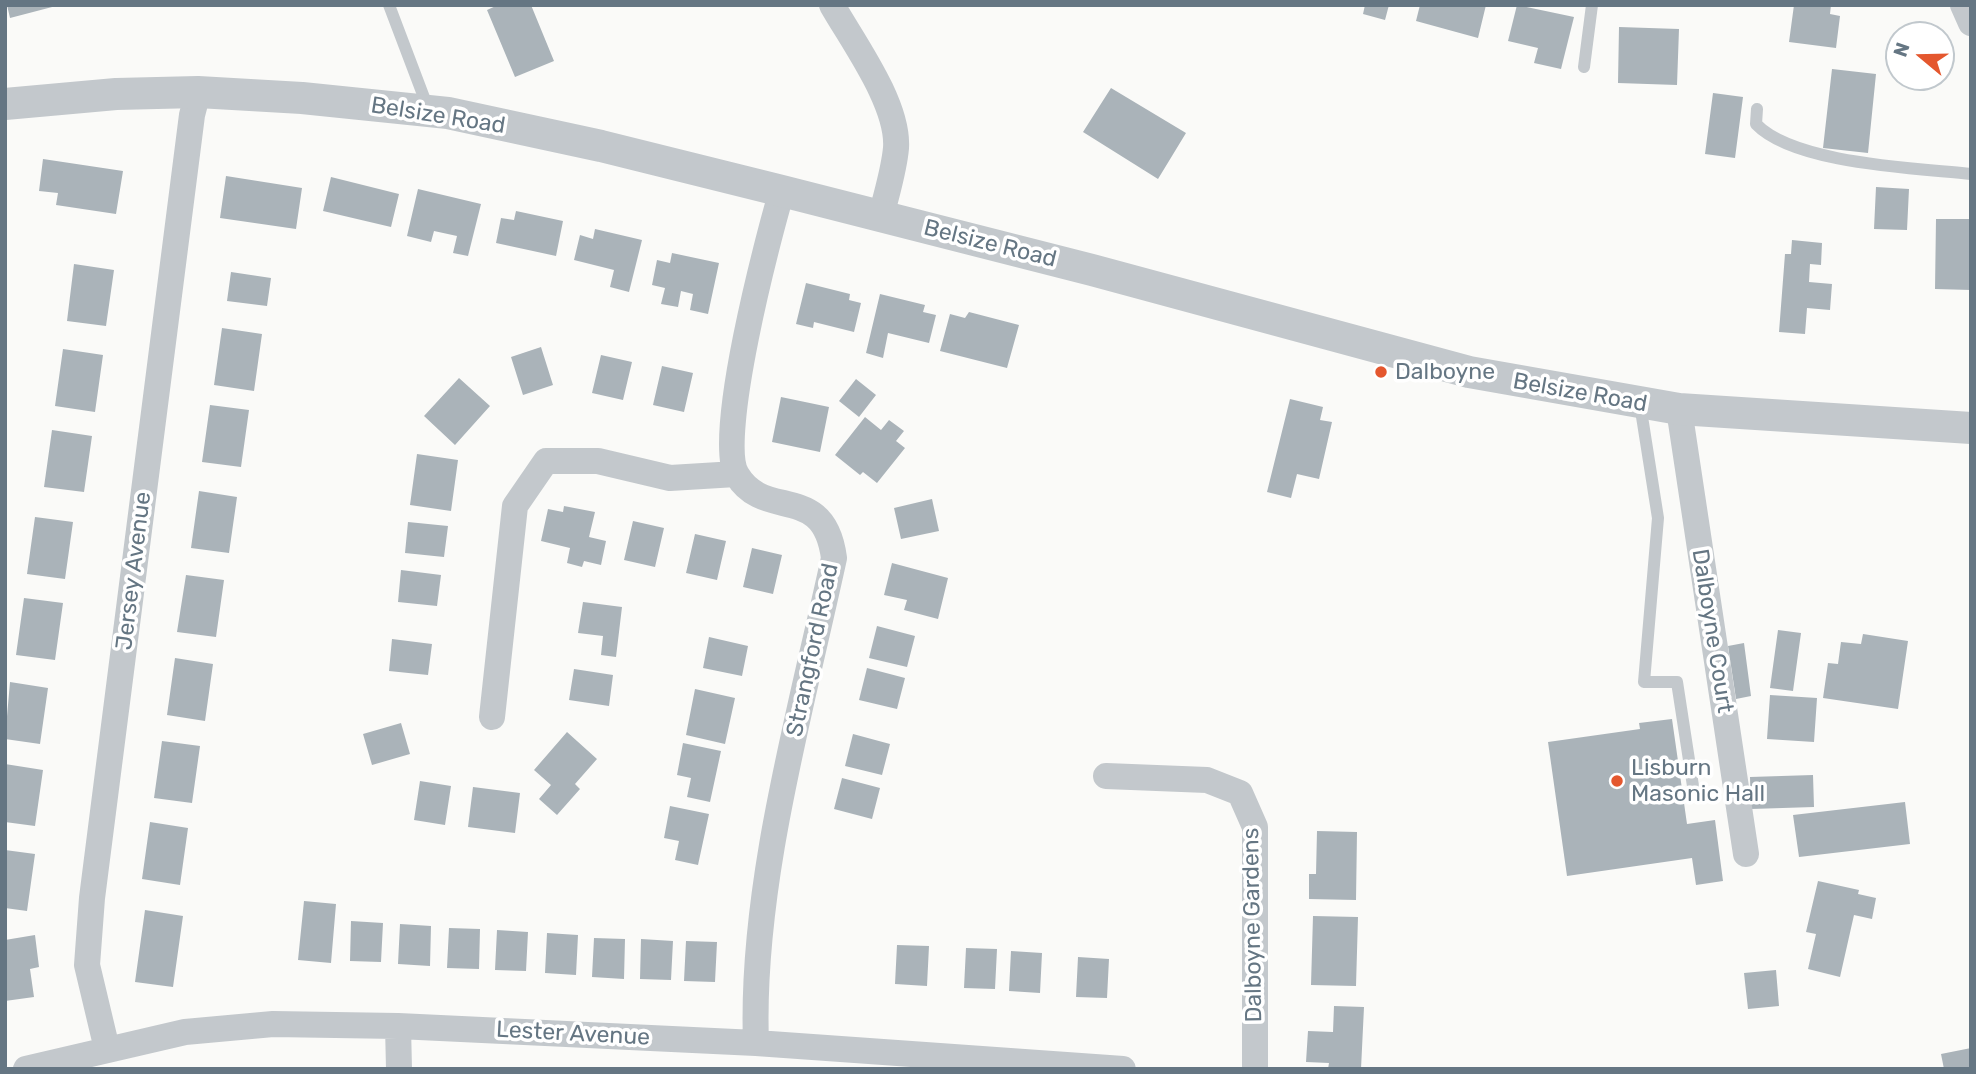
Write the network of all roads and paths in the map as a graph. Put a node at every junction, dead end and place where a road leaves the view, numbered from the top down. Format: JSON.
{"nodes":[{"id":1,"x":389,"y":5,"type":"edge"},
{"id":2,"x":832,"y":5,"type":"edge"},
{"id":3,"x":1592,"y":5,"type":"edge"},
{"id":4,"x":1963,"y":5,"type":"edge"},
{"id":5,"x":1971,"y":23,"type":"edge"},
{"id":6,"x":1584,"y":67,"type":"dead end"},
{"id":7,"x":198,"y":92,"type":"junction"},
{"id":8,"x":5,"y":104,"type":"edge"},
{"id":9,"x":1757,"y":108,"type":"dead end"},
{"id":10,"x":429,"y":111,"type":"junction"},
{"id":11,"x":1971,"y":174,"type":"edge"},
{"id":12,"x":782,"y":191,"type":"junction"},
{"id":13,"x":881,"y":217,"type":"junction"},
{"id":14,"x":1640,"y":404,"type":"junction"},
{"id":15,"x":1679,"y":409,"type":"junction"},
{"id":16,"x":1971,"y":428,"type":"edge"},
{"id":17,"x":736,"y":474,"type":"junction"},
{"id":18,"x":492,"y":718,"type":"dead end"},
{"id":19,"x":1106,"y":776,"type":"dead end"},
{"id":20,"x":1693,"y":786,"type":"dead end"},
{"id":21,"x":1746,"y":854,"type":"dead end"},
{"id":22,"x":398,"y":1026,"type":"junction"},
{"id":23,"x":755,"y":1043,"type":"junction"},
{"id":24,"x":107,"y":1049,"type":"junction"},
{"id":25,"x":26,"y":1069,"type":"edge"},
{"id":26,"x":399,"y":1069,"type":"edge"},
{"id":27,"x":1123,"y":1069,"type":"edge"},
{"id":28,"x":1255,"y":1069,"type":"edge"}],
"edges":[{"from":1,"to":10,"type":"lane"},
{"from":2,"to":13,"type":"street"},
{"from":3,"to":6,"type":"lane"},
{"from":4,"to":5,"type":"street"},
{"from":7,"to":8,"type":"street","name":"Belsize Road"},
{"from":7,"to":10,"type":"street","name":"Belsize Road"},
{"from":7,"to":24,"type":"street","name":"Jersey Avenue"},
{"from":9,"to":11,"type":"lane"},
{"from":10,"to":12,"type":"street","name":"Belsize Road"},
{"from":12,"to":13,"type":"street","name":"Belsize Road"},
{"from":12,"to":17,"type":"street"},
{"from":13,"to":14,"type":"street","name":"Belsize Road"},
{"from":14,"to":15,"type":"street","name":"Belsize Road"},
{"from":14,"to":20,"type":"lane"},
{"from":15,"to":16,"type":"street","name":"Belsize Road"},
{"from":15,"to":21,"type":"street","name":"Dalboyne Court"},
{"from":17,"to":18,"type":"street"},
{"from":17,"to":23,"type":"street","name":"Strangford Road"},
{"from":19,"to":28,"type":"street","name":"Dalboyne Gardens"},
{"from":22,"to":23,"type":"street","name":"Lester Avenue"},
{"from":22,"to":24,"type":"street","name":"Lester Avenue"},
{"from":22,"to":26,"type":"street"},
{"from":23,"to":27,"type":"street","name":"Lester Avenue"},
{"from":24,"to":25,"type":"street","name":"Lester Avenue"}]}
